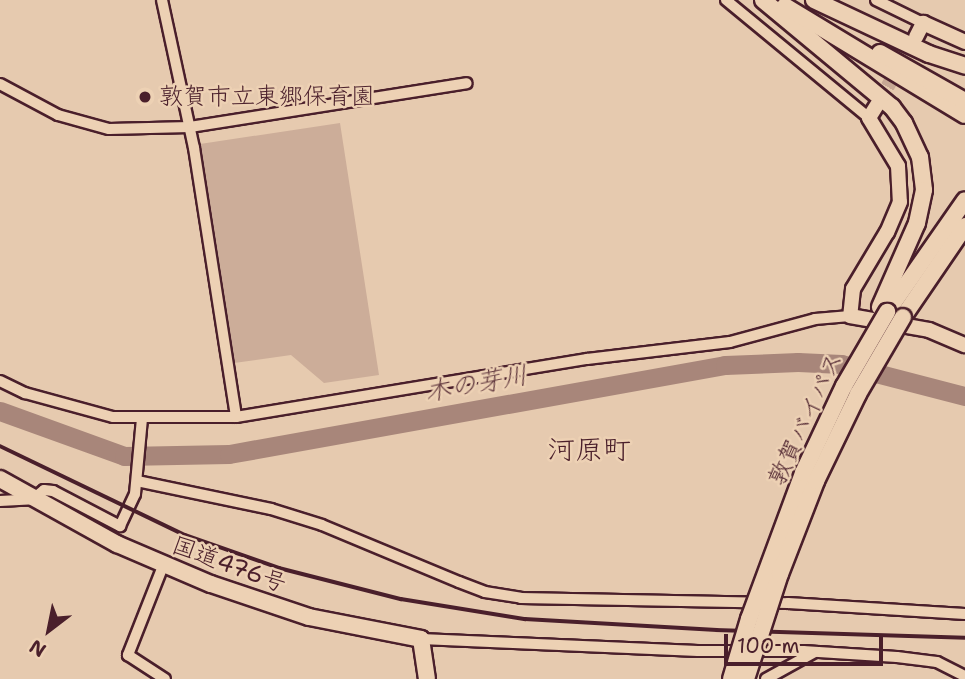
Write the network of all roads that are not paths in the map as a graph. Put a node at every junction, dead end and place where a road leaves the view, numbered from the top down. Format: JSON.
{"nodes":[{"id":1,"x":162,"y":0,"type":"edge"},
{"id":2,"x":726,"y":0,"type":"edge"},
{"id":3,"x":763,"y":0,"type":"edge"},
{"id":4,"x":776,"y":0,"type":"edge"},
{"id":5,"x":795,"y":0,"type":"edge"},
{"id":6,"x":814,"y":0,"type":"edge"},
{"id":7,"x":876,"y":0,"type":"edge"},
{"id":8,"x":923,"y":23,"type":"junction"},
{"id":9,"x":916,"y":37,"type":"tunnel mouth"},
{"id":10,"x":965,"y":42,"type":"edge"},
{"id":11,"x":965,"y":66,"type":"edge"},
{"id":12,"x":467,"y":83,"type":"dead end"},
{"id":13,"x":0,"y":84,"type":"edge"},
{"id":14,"x":965,"y":102,"type":"edge"},
{"id":15,"x":877,"y":105,"type":"tunnel mouth"},
{"id":16,"x":965,"y":115,"type":"edge"},
{"id":17,"x":869,"y":118,"type":"junction"},
{"id":18,"x":190,"y":127,"type":"junction"},
{"id":19,"x":965,"y":200,"type":"edge"},
{"id":20,"x":965,"y":226,"type":"edge"},
{"id":21,"x":884,"y":309,"type":"junction"},
{"id":22,"x":850,"y":316,"type":"junction"},
{"id":23,"x":965,"y":345,"type":"edge"},
{"id":24,"x":0,"y":381,"type":"edge"},
{"id":25,"x":236,"y":417,"type":"junction"},
{"id":26,"x":142,"y":418,"type":"junction"},
{"id":27,"x":137,"y":478,"type":"junction"},
{"id":28,"x":0,"y":479,"type":"edge"},
{"id":29,"x":33,"y":499,"type":"junction"},
{"id":30,"x":0,"y":501,"type":"edge"},
{"id":31,"x":163,"y":566,"type":"junction"},
{"id":32,"x":965,"y":614,"type":"edge"},
{"id":33,"x":421,"y":639,"type":"junction"},
{"id":34,"x":814,"y":652,"type":"junction"},
{"id":35,"x":748,"y":675,"type":"edge"},
{"id":36,"x":965,"y":676,"type":"edge"},
{"id":37,"x":165,"y":679,"type":"edge"},
{"id":38,"x":427,"y":679,"type":"edge"},
{"id":39,"x":731,"y":679,"type":"edge"},
{"id":40,"x":766,"y":679,"type":"edge"}],
"edges":[{"from":1,"to":18,"type":"street"},
{"from":2,"to":17,"type":"street"},
{"from":3,"to":21,"type":"highway"},
{"from":4,"to":16,"type":"highway"},
{"from":5,"to":14,"type":"highway"},
{"from":6,"to":11,"type":"highway"},
{"from":7,"to":8,"type":"street"},
{"from":8,"to":9,"type":"main road"},
{"from":8,"to":10,"type":"main road"},
{"from":12,"to":18,"type":"street"},
{"from":13,"to":18,"type":"street"},
{"from":15,"to":17,"type":"main road"},
{"from":17,"to":22,"type":"main road"},
{"from":18,"to":25,"type":"street"},
{"from":19,"to":21,"type":"highway"},
{"from":20,"to":35,"type":"highway","name":"敦賀バイパス","bridge":true},
{"from":21,"to":39,"type":"highway","name":"敦賀バイパス","bridge":true},
{"from":22,"to":23,"type":"main road"},
{"from":22,"to":25,"type":"street"},
{"from":24,"to":26,"type":"street"},
{"from":25,"to":26,"type":"street"},
{"from":26,"to":27,"type":"street"},
{"from":27,"to":29,"type":"street"},
{"from":27,"to":32,"type":"street"},
{"from":28,"to":29,"type":"highway","name":"国道476号"},
{"from":29,"to":30,"type":"street"},
{"from":29,"to":31,"type":"highway","name":"国道476号"},
{"from":31,"to":33,"type":"highway","name":"国道476号"},
{"from":31,"to":37,"type":"street"},
{"from":33,"to":34,"type":"street"},
{"from":33,"to":38,"type":"highway"},
{"from":34,"to":36,"type":"street"},
{"from":34,"to":40,"type":"street"}]}
